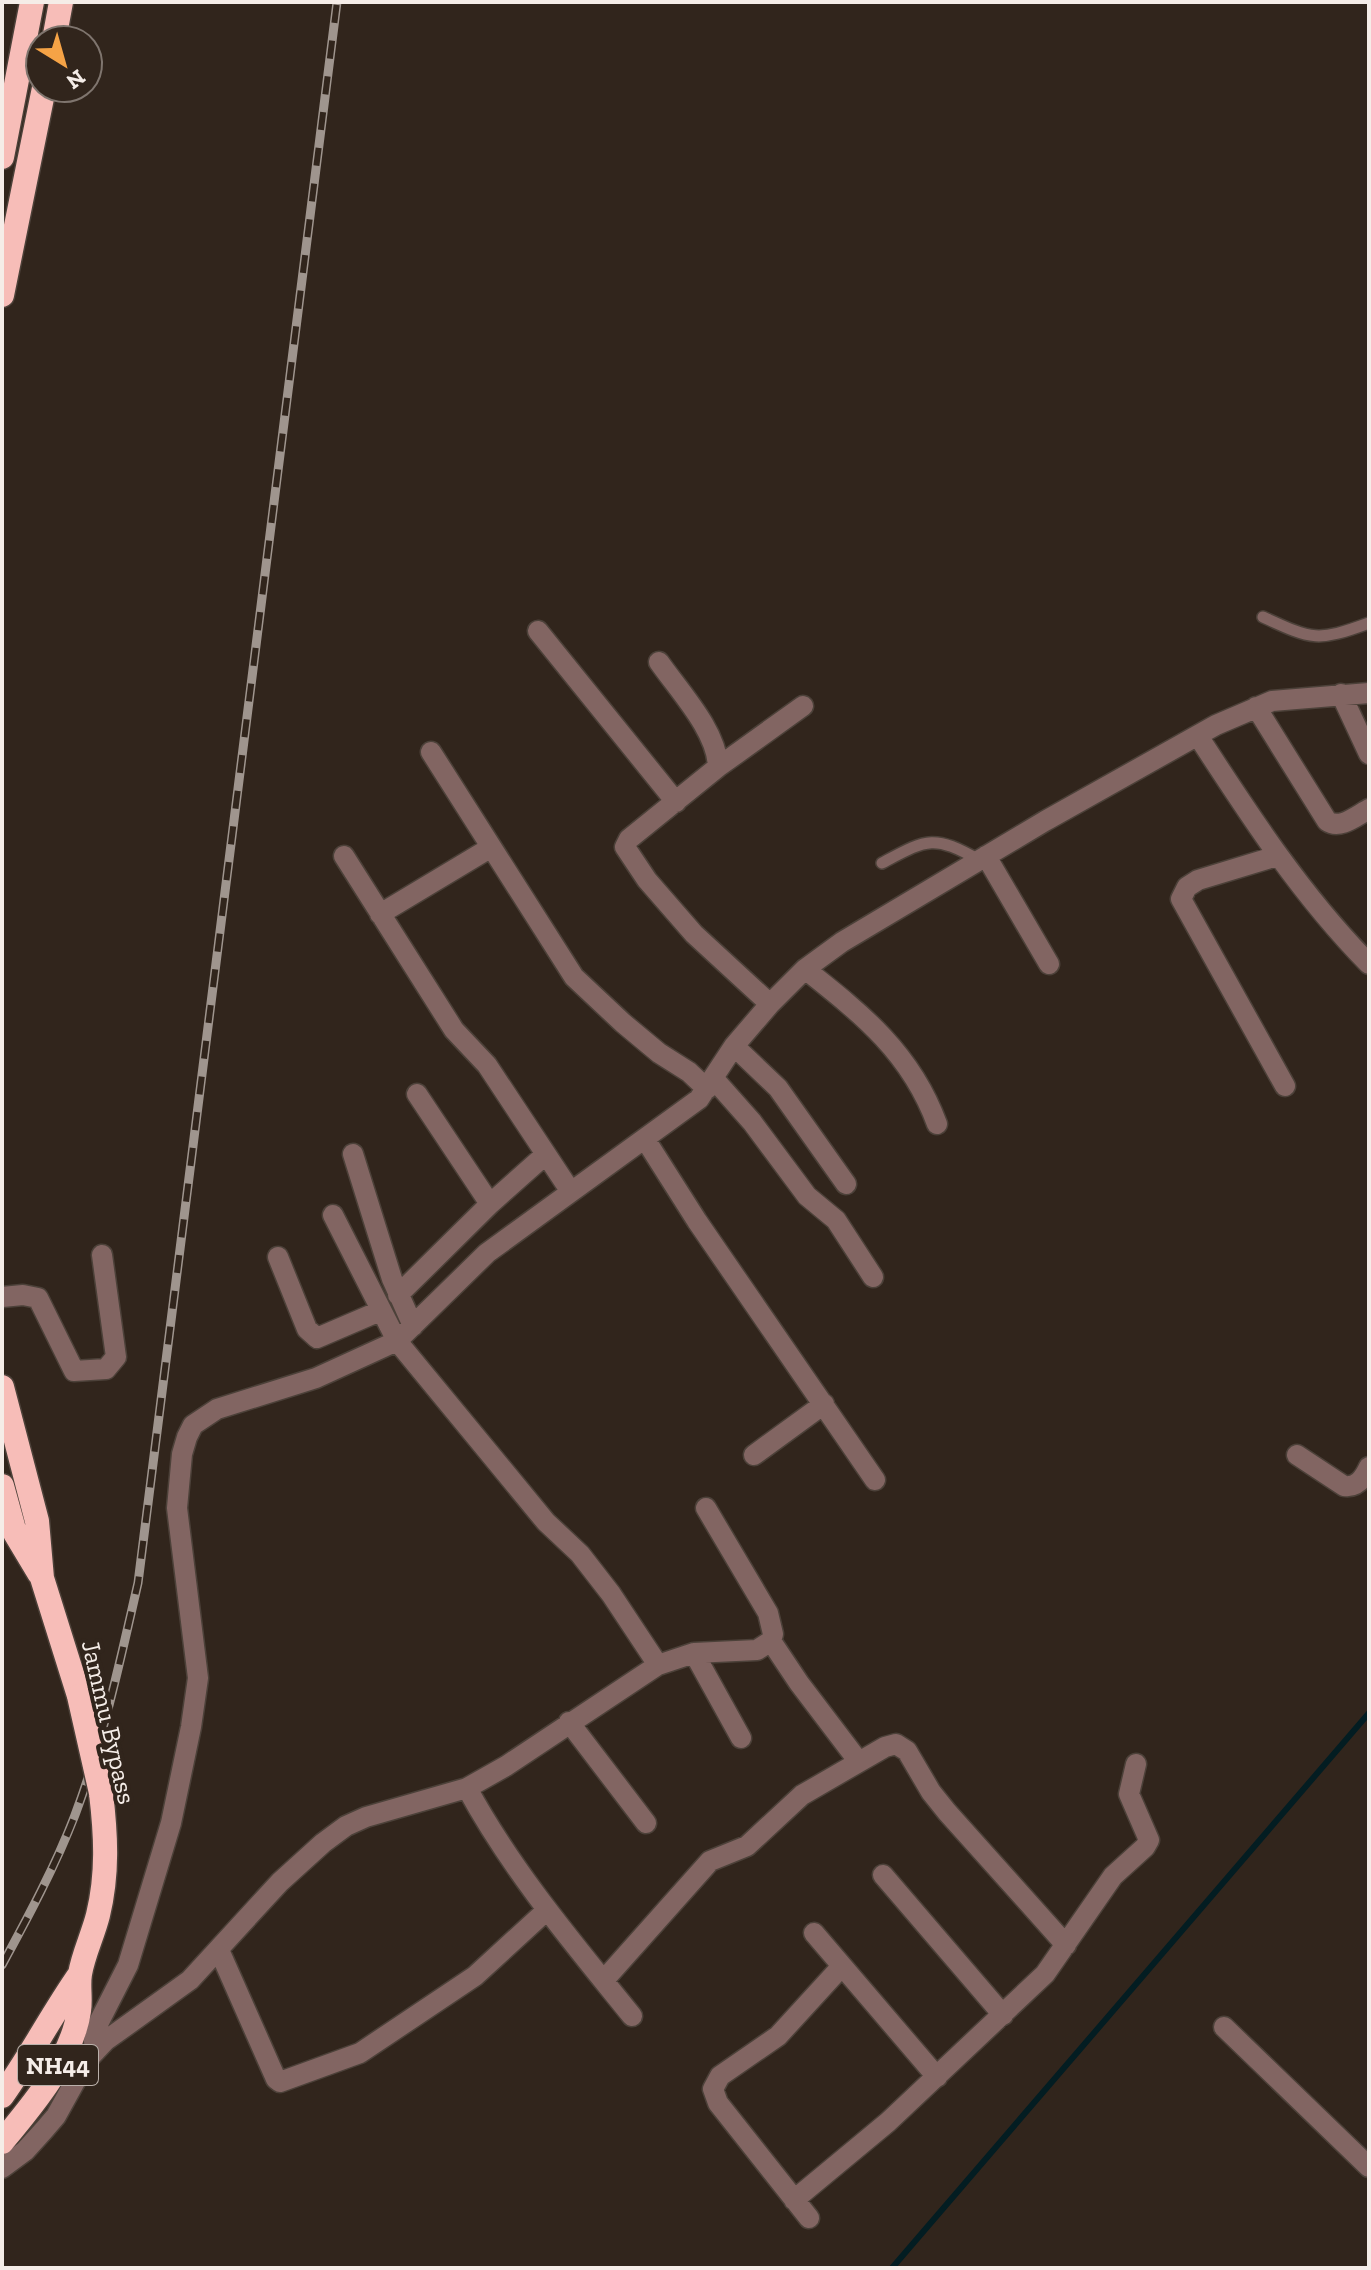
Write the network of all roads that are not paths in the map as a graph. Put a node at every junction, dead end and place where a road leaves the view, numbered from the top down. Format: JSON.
{"nodes":[{"id":1,"x":32,"y":2,"type":"edge"},
{"id":2,"x":61,"y":2,"type":"edge"},
{"id":3,"x":57,"y":24,"type":"edge"},
{"id":4,"x":41,"y":104,"type":"edge"},
{"id":5,"x":2,"y":157,"type":"edge"},
{"id":6,"x":2,"y":295,"type":"edge"},
{"id":7,"x":1263,"y":617,"type":"dead end"},
{"id":8,"x":1369,"y":623,"type":"edge"},
{"id":9,"x":538,"y":631,"type":"dead end"},
{"id":10,"x":659,"y":662,"type":"dead end"},
{"id":11,"x":1369,"y":693,"type":"edge"},
{"id":12,"x":1341,"y":694,"type":"junction"},
{"id":13,"x":803,"y":706,"type":"dead end"},
{"id":14,"x":1256,"y":707,"type":"junction"},
{"id":15,"x":1198,"y":736,"type":"junction"},
{"id":16,"x":431,"y":752,"type":"dead end"},
{"id":17,"x":1369,"y":754,"type":"edge"},
{"id":18,"x":718,"y":767,"type":"junction"},
{"id":19,"x":676,"y":802,"type":"junction"},
{"id":20,"x":1369,"y":809,"type":"edge"},
{"id":21,"x":490,"y":848,"type":"junction"},
{"id":22,"x":344,"y":856,"type":"dead end"},
{"id":23,"x":1277,"y":856,"type":"junction"},
{"id":24,"x":982,"y":858,"type":"junction"},
{"id":25,"x":882,"y":863,"type":"dead end"},
{"id":26,"x":380,"y":914,"type":"junction"},
{"id":27,"x":1049,"y":964,"type":"dead end"},
{"id":28,"x":1369,"y":964,"type":"edge"},
{"id":29,"x":805,"y":969,"type":"junction"},
{"id":30,"x":765,"y":1000,"type":"junction"},
{"id":31,"x":734,"y":1046,"type":"junction"},
{"id":32,"x":702,"y":1081,"type":"junction"},
{"id":33,"x":1285,"y":1086,"type":"dead end"},
{"id":34,"x":417,"y":1094,"type":"dead end"},
{"id":35,"x":937,"y":1124,"type":"dead end"},
{"id":36,"x":645,"y":1139,"type":"junction"},
{"id":37,"x":353,"y":1154,"type":"dead end"},
{"id":38,"x":557,"y":1172,"type":"junction"},
{"id":39,"x":846,"y":1184,"type":"dead end"},
{"id":40,"x":490,"y":1204,"type":"junction"},
{"id":41,"x":333,"y":1215,"type":"dead end"},
{"id":42,"x":102,"y":1255,"type":"dead end"},
{"id":43,"x":278,"y":1257,"type":"dead end"},
{"id":44,"x":873,"y":1277,"type":"dead end"},
{"id":45,"x":2,"y":1297,"type":"edge"},
{"id":46,"x":404,"y":1309,"type":"junction"},
{"id":47,"x":388,"y":1325,"type":"junction"},
{"id":48,"x":2,"y":1387,"type":"edge"},
{"id":49,"x":824,"y":1404,"type":"junction"},
{"id":50,"x":754,"y":1455,"type":"dead end"},
{"id":51,"x":1297,"y":1455,"type":"dead end"},
{"id":52,"x":1369,"y":1467,"type":"edge"},
{"id":53,"x":875,"y":1480,"type":"dead end"},
{"id":54,"x":2,"y":1486,"type":"edge"},
{"id":55,"x":706,"y":1508,"type":"dead end"},
{"id":56,"x":42,"y":1578,"type":"junction"},
{"id":57,"x":771,"y":1641,"type":"junction"},
{"id":58,"x":694,"y":1653,"type":"junction"},
{"id":59,"x":658,"y":1665,"type":"junction"},
{"id":60,"x":569,"y":1722,"type":"junction"},
{"id":61,"x":741,"y":1738,"type":"dead end"},
{"id":62,"x":859,"y":1762,"type":"junction"},
{"id":63,"x":1136,"y":1764,"type":"dead end"},
{"id":64,"x":467,"y":1788,"type":"junction"},
{"id":65,"x":646,"y":1823,"type":"dead end"},
{"id":66,"x":883,"y":1875,"type":"dead end"},
{"id":67,"x":547,"y":1910,"type":"junction"},
{"id":68,"x":814,"y":1933,"type":"dead end"},
{"id":69,"x":1066,"y":1945,"type":"junction"},
{"id":70,"x":219,"y":1950,"type":"junction"},
{"id":71,"x":842,"y":1966,"type":"junction"},
{"id":72,"x":80,"y":1974,"type":"junction"},
{"id":73,"x":604,"y":1980,"type":"junction"},
{"id":74,"x":1003,"y":2015,"type":"junction"},
{"id":75,"x":632,"y":2016,"type":"dead end"},
{"id":76,"x":1224,"y":2027,"type":"dead end"},
{"id":77,"x":95,"y":2051,"type":"junction"},
{"id":78,"x":937,"y":2077,"type":"junction"},
{"id":79,"x":2,"y":2096,"type":"edge"},
{"id":80,"x":2,"y":2142,"type":"edge"},
{"id":81,"x":1369,"y":2167,"type":"edge"},
{"id":82,"x":2,"y":2168,"type":"edge"},
{"id":83,"x":794,"y":2200,"type":"junction"},
{"id":84,"x":809,"y":2218,"type":"dead end"}],
"edges":[{"from":1,"to":5,"type":"highway"},
{"from":2,"to":3,"type":"highway"},
{"from":4,"to":6,"type":"highway"},
{"from":7,"to":8,"type":"lane"},
{"from":9,"to":19,"type":"street"},
{"from":10,"to":18,"type":"street"},
{"from":11,"to":12,"type":"street"},
{"from":12,"to":14,"type":"street"},
{"from":12,"to":17,"type":"street"},
{"from":13,"to":18,"type":"street"},
{"from":14,"to":15,"type":"street"},
{"from":14,"to":20,"type":"street"},
{"from":15,"to":23,"type":"street"},
{"from":15,"to":24,"type":"street"},
{"from":16,"to":21,"type":"street"},
{"from":18,"to":19,"type":"street"},
{"from":19,"to":30,"type":"street"},
{"from":21,"to":26,"type":"street"},
{"from":21,"to":32,"type":"street"},
{"from":22,"to":26,"type":"street"},
{"from":23,"to":28,"type":"street"},
{"from":23,"to":33,"type":"street"},
{"from":24,"to":25,"type":"lane"},
{"from":24,"to":27,"type":"street"},
{"from":24,"to":29,"type":"street"},
{"from":26,"to":38,"type":"street"},
{"from":29,"to":30,"type":"street"},
{"from":29,"to":35,"type":"street"},
{"from":30,"to":31,"type":"street"},
{"from":31,"to":32,"type":"street"},
{"from":31,"to":39,"type":"street"},
{"from":32,"to":36,"type":"street"},
{"from":32,"to":44,"type":"street"},
{"from":34,"to":40,"type":"street"},
{"from":36,"to":38,"type":"street"},
{"from":36,"to":49,"type":"street"},
{"from":37,"to":46,"type":"street"},
{"from":38,"to":40,"type":"street"},
{"from":38,"to":46,"type":"street"},
{"from":40,"to":46,"type":"street"},
{"from":41,"to":47,"type":"street"},
{"from":42,"to":45,"type":"street"},
{"from":43,"to":47,"type":"street"},
{"from":46,"to":47,"type":"street"},
{"from":47,"to":59,"type":"street"},
{"from":47,"to":77,"type":"street"},
{"from":48,"to":56,"type":"highway","name":"Jammu Bypass","number":"NH44"},
{"from":49,"to":50,"type":"street"},
{"from":49,"to":53,"type":"street"},
{"from":51,"to":52,"type":"street"},
{"from":54,"to":56,"type":"highway","name":"Jammu Bypass","number":"NH44"},
{"from":55,"to":57,"type":"street"},
{"from":56,"to":72,"type":"highway","name":"Jammu Bypass","number":"NH44","bridge":true},
{"from":57,"to":58,"type":"street"},
{"from":57,"to":62,"type":"street"},
{"from":58,"to":59,"type":"street"},
{"from":58,"to":61,"type":"street"},
{"from":59,"to":60,"type":"street"},
{"from":60,"to":64,"type":"street"},
{"from":60,"to":65,"type":"street"},
{"from":62,"to":69,"type":"street"},
{"from":62,"to":73,"type":"street"},
{"from":63,"to":69,"type":"street"},
{"from":64,"to":67,"type":"street"},
{"from":64,"to":70,"type":"street"},
{"from":66,"to":74,"type":"street"},
{"from":67,"to":70,"type":"street"},
{"from":67,"to":73,"type":"street"},
{"from":68,"to":71,"type":"street"},
{"from":69,"to":74,"type":"street"},
{"from":70,"to":77,"type":"street"},
{"from":71,"to":78,"type":"street"},
{"from":71,"to":83,"type":"street"},
{"from":72,"to":79,"type":"highway","name":"Jammu Bypass","number":"NH44"},
{"from":72,"to":80,"type":"highway","name":"Jammu Bypass","number":"NH44"},
{"from":73,"to":75,"type":"street"},
{"from":74,"to":78,"type":"street"},
{"from":76,"to":81,"type":"street"},
{"from":77,"to":82,"type":"street"},
{"from":78,"to":83,"type":"street"},
{"from":83,"to":84,"type":"street"}]}
